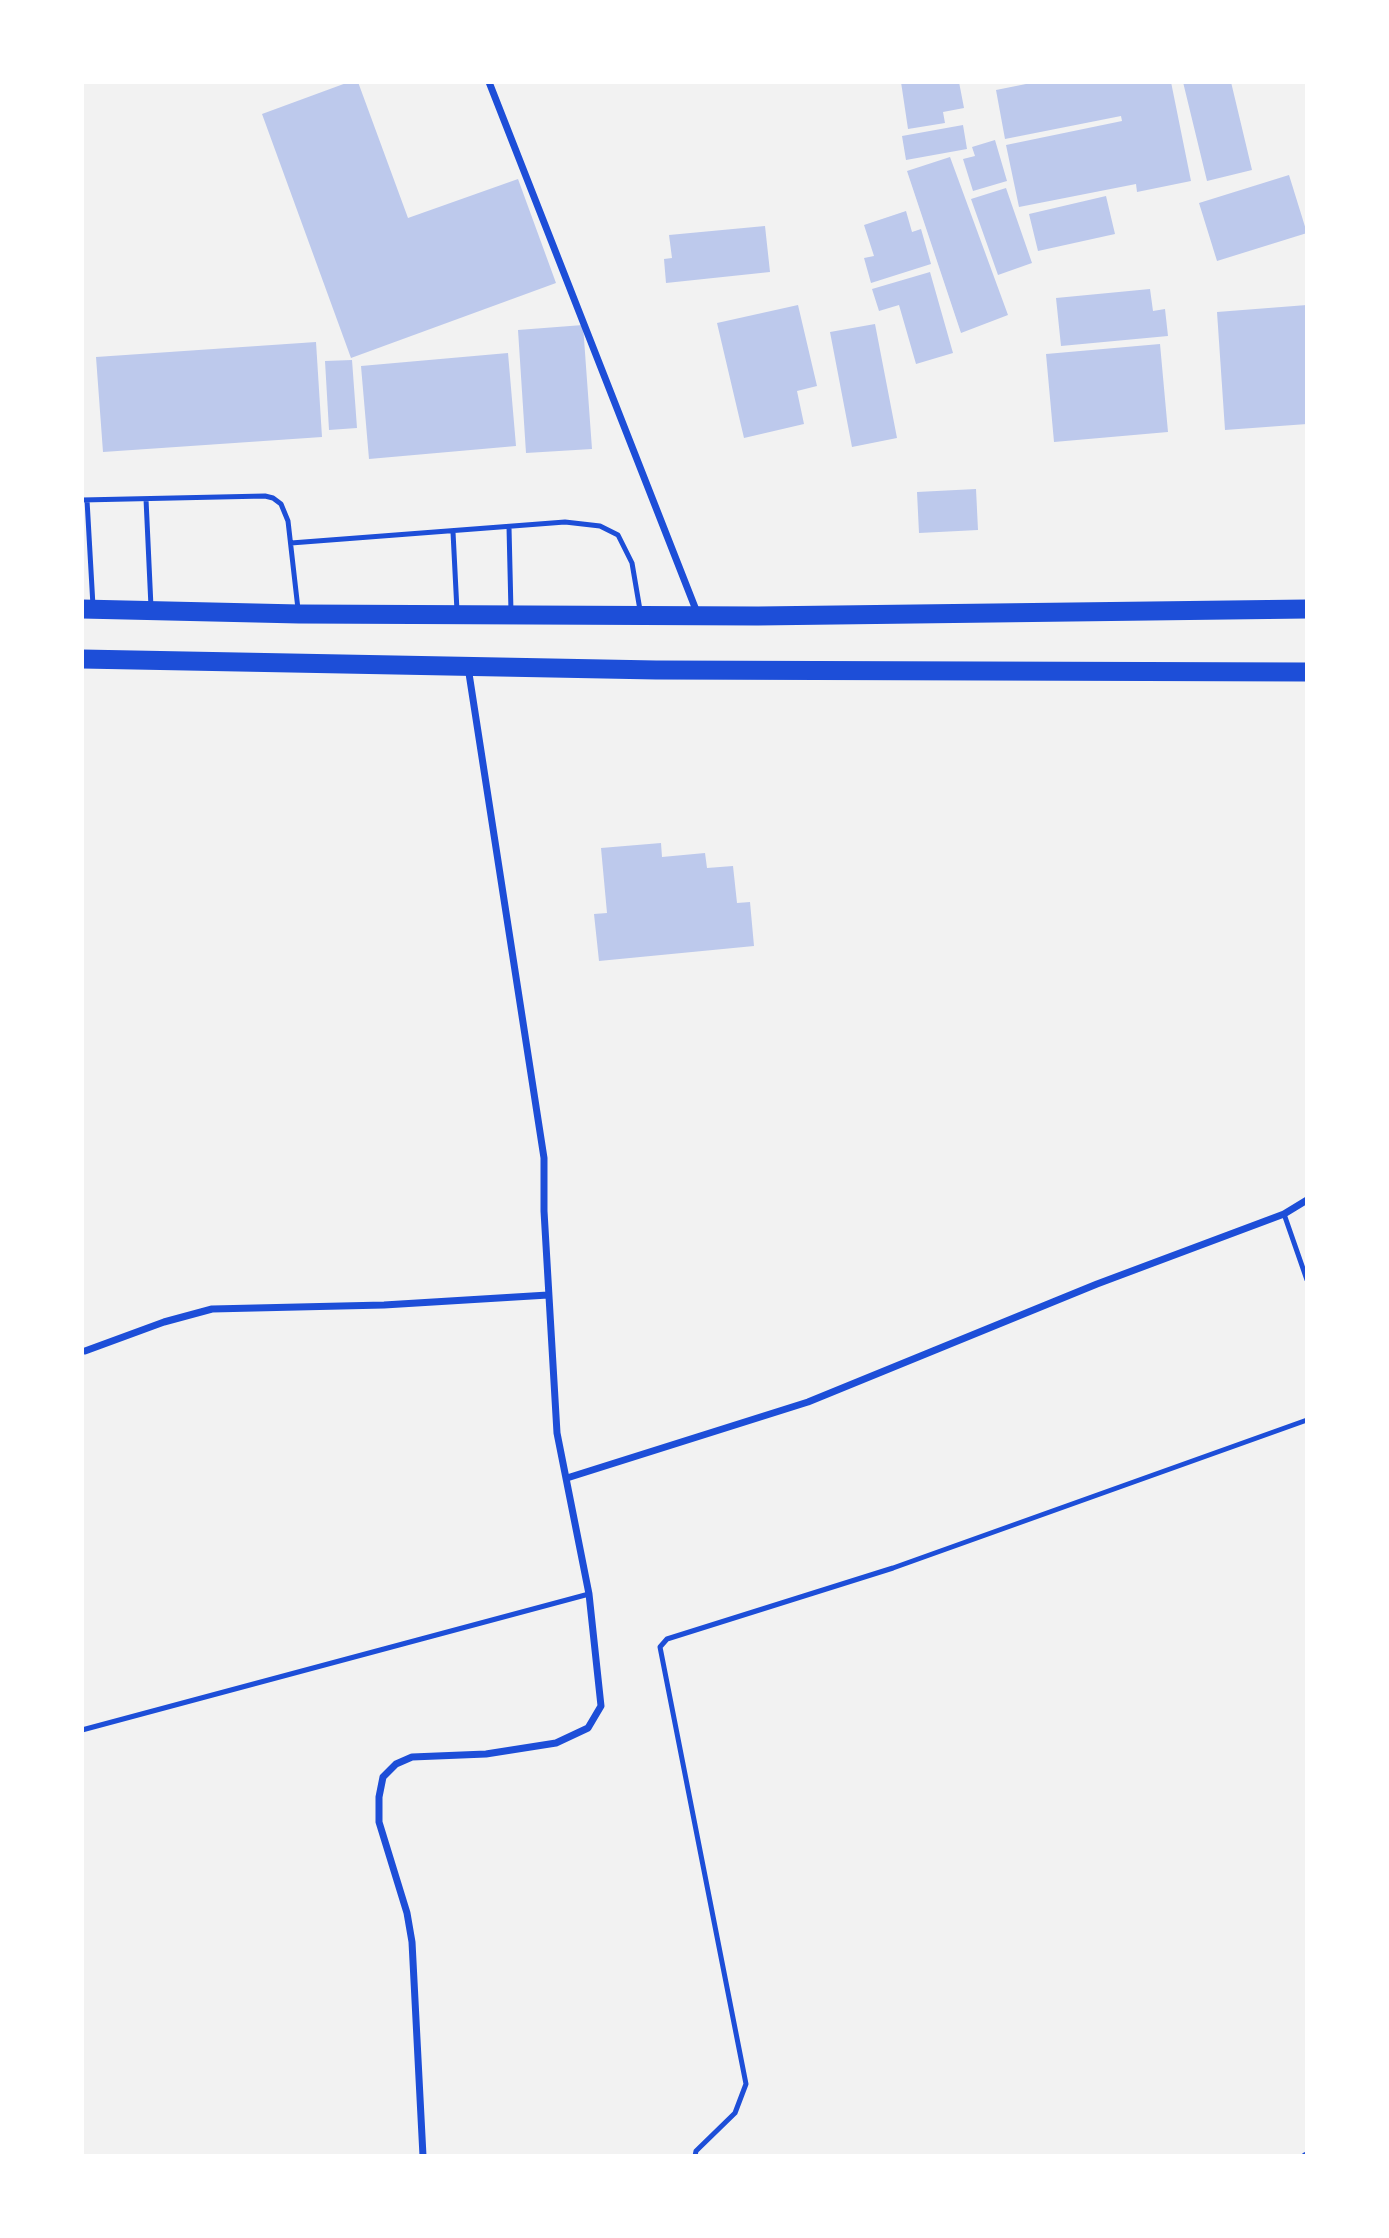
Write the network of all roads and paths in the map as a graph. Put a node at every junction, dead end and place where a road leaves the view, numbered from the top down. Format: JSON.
{"nodes":[{"id":1,"x":489,"y":82,"type":"edge"},
{"id":2,"x":146,"y":499,"type":"junction"},
{"id":3,"x":84,"y":500,"type":"edge"},
{"id":4,"x":509,"y":527,"type":"junction"},
{"id":5,"x":453,"y":532,"type":"junction"},
{"id":6,"x":291,"y":543,"type":"junction"},
{"id":7,"x":88,"y":609,"type":"edge"},
{"id":8,"x":1307,"y":609,"type":"edge"},
{"id":9,"x":152,"y":611,"type":"junction"},
{"id":10,"x":299,"y":614,"type":"junction"},
{"id":11,"x":457,"y":614,"type":"junction"},
{"id":12,"x":511,"y":615,"type":"junction"},
{"id":13,"x":698,"y":615,"type":"junction"},
{"id":14,"x":641,"y":616,"type":"junction"},
{"id":15,"x":82,"y":659,"type":"edge"},
{"id":16,"x":468,"y":666,"type":"junction"},
{"id":17,"x":1307,"y":672,"type":"edge"},
{"id":18,"x":1307,"y":1200,"type":"edge"},
{"id":19,"x":1284,"y":1214,"type":"junction"},
{"id":20,"x":1307,"y":1280,"type":"edge"},
{"id":21,"x":548,"y":1294,"type":"junction"},
{"id":22,"x":85,"y":1351,"type":"dead end"},
{"id":23,"x":1307,"y":1420,"type":"edge"},
{"id":24,"x":567,"y":1478,"type":"junction"},
{"id":25,"x":589,"y":1594,"type":"junction"},
{"id":26,"x":82,"y":1730,"type":"edge"},
{"id":27,"x":423,"y":2156,"type":"edge"},
{"id":28,"x":695,"y":2156,"type":"edge"}],
"edges":[{"from":1,"to":13,"type":"street"},
{"from":2,"to":3,"type":"lane"},
{"from":2,"to":6,"type":"lane"},
{"from":2,"to":9,"type":"lane"},
{"from":3,"to":7,"type":"lane"},
{"from":4,"to":5,"type":"lane"},
{"from":4,"to":12,"type":"lane"},
{"from":4,"to":14,"type":"lane"},
{"from":5,"to":6,"type":"lane"},
{"from":5,"to":11,"type":"lane"},
{"from":6,"to":10,"type":"lane"},
{"from":7,"to":9,"type":"highway"},
{"from":8,"to":13,"type":"highway"},
{"from":9,"to":10,"type":"highway"},
{"from":10,"to":11,"type":"highway"},
{"from":11,"to":12,"type":"highway"},
{"from":12,"to":14,"type":"highway"},
{"from":13,"to":14,"type":"highway"},
{"from":15,"to":16,"type":"highway"},
{"from":16,"to":17,"type":"highway"},
{"from":16,"to":21,"type":"street"},
{"from":18,"to":19,"type":"street"},
{"from":19,"to":20,"type":"lane"},
{"from":19,"to":24,"type":"street"},
{"from":21,"to":22,"type":"street"},
{"from":21,"to":24,"type":"street"},
{"from":23,"to":28,"type":"lane"},
{"from":24,"to":25,"type":"street"},
{"from":25,"to":26,"type":"lane"},
{"from":25,"to":27,"type":"street"}]}
